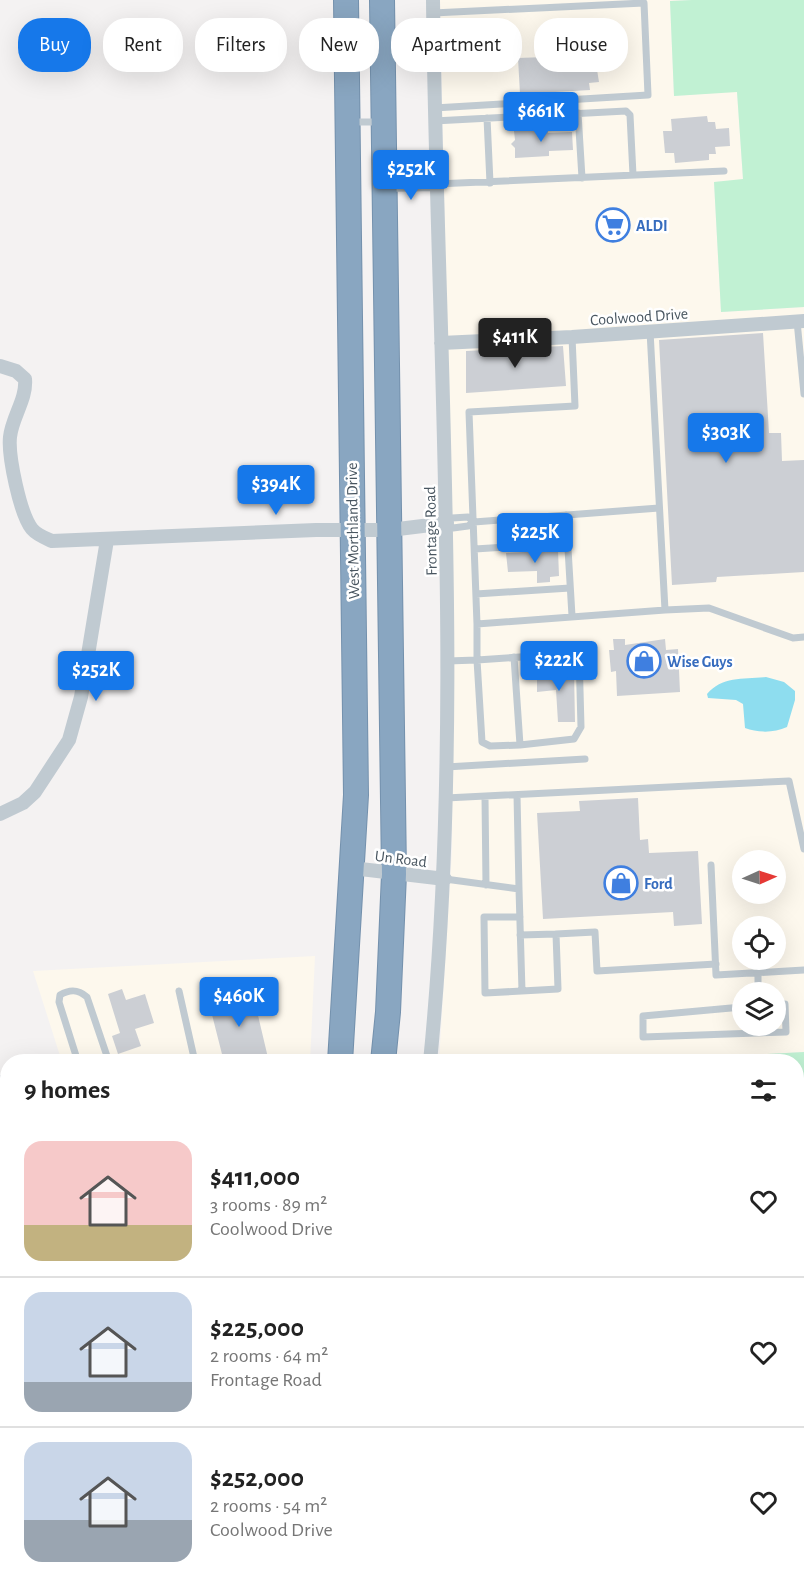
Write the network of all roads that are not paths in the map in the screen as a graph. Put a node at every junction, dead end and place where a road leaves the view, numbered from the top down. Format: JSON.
{"nodes":[{"id":1,"x":346,"y":0,"type":"edge"},
{"id":2,"x":382,"y":0,"type":"edge"},
{"id":3,"x":433,"y":6,"type":"edge"},
{"id":4,"x":578,"y":113,"type":"junction"},
{"id":5,"x":434,"y":115,"type":"junction"},
{"id":6,"x":487,"y":118,"type":"junction"},
{"id":7,"x":346,"y":122,"type":"junction"},
{"id":8,"x":383,"y":122,"type":"junction"},
{"id":9,"x":724,"y":171,"type":"dead end"},
{"id":10,"x":633,"y":176,"type":"junction"},
{"id":11,"x":582,"y":178,"type":"junction"},
{"id":12,"x":490,"y":183,"type":"junction"},
{"id":13,"x":436,"y":184,"type":"junction"},
{"id":14,"x":385,"y":185,"type":"junction"},
{"id":15,"x":800,"y":321,"type":"edge"},
{"id":16,"x":651,"y":331,"type":"junction"},
{"id":17,"x":572,"y":337,"type":"junction"},
{"id":18,"x":441,"y":342,"type":"junction"},
{"id":19,"x":0,"y":366,"type":"edge"},
{"id":20,"x":804,"y":394,"type":"edge"},
{"id":21,"x":659,"y":508,"type":"junction"},
{"id":22,"x":566,"y":515,"type":"junction"},
{"id":23,"x":474,"y":522,"type":"junction"},
{"id":24,"x":447,"y":524,"type":"junction"},
{"id":25,"x":352,"y":530,"type":"junction"},
{"id":26,"x":390,"y":530,"type":"junction"},
{"id":27,"x":107,"y":540,"type":"junction"},
{"id":28,"x":567,"y":543,"type":"junction"},
{"id":29,"x":475,"y":549,"type":"junction"},
{"id":30,"x":570,"y":588,"type":"junction"},
{"id":31,"x":476,"y":594,"type":"junction"},
{"id":32,"x":665,"y":610,"type":"junction"},
{"id":33,"x":572,"y":616,"type":"junction"},
{"id":34,"x":477,"y":624,"type":"junction"},
{"id":35,"x":804,"y":637,"type":"edge"},
{"id":36,"x":514,"y":657,"type":"junction"},
{"id":37,"x":477,"y":660,"type":"junction"},
{"id":38,"x":447,"y":661,"type":"junction"},
{"id":39,"x":520,"y":745,"type":"junction"},
{"id":40,"x":585,"y":759,"type":"dead end"},
{"id":41,"x":446,"y":767,"type":"junction"},
{"id":42,"x":516,"y":795,"type":"junction"},
{"id":43,"x":485,"y":797,"type":"junction"},
{"id":44,"x":446,"y":798,"type":"junction"},
{"id":45,"x":0,"y":814,"type":"edge"},
{"id":46,"x":804,"y":849,"type":"edge"},
{"id":47,"x":711,"y":865,"type":"dead end"},
{"id":48,"x":352,"y":868,"type":"junction"},
{"id":49,"x":394,"y":874,"type":"junction"},
{"id":50,"x":445,"y":879,"type":"junction"},
{"id":51,"x":486,"y":885,"type":"junction"},
{"id":52,"x":519,"y":889,"type":"junction"},
{"id":53,"x":520,"y":917,"type":"junction"},
{"id":54,"x":556,"y":934,"type":"junction"},
{"id":55,"x":520,"y":935,"type":"junction"},
{"id":56,"x":716,"y":964,"type":"junction"},
{"id":57,"x":804,"y":970,"type":"edge"},
{"id":58,"x":758,"y":972,"type":"junction"},
{"id":59,"x":758,"y":982,"type":"edge"},
{"id":60,"x":179,"y":991,"type":"dead end"},
{"id":61,"x":522,"y":991,"type":"junction"},
{"id":62,"x":732,"y":1008,"type":"edge"},
{"id":63,"x":732,"y":1034,"type":"edge"},
{"id":64,"x":75,"y":1054,"type":"edge"},
{"id":65,"x":106,"y":1054,"type":"edge"},
{"id":66,"x":193,"y":1054,"type":"edge"},
{"id":67,"x":340,"y":1054,"type":"edge"},
{"id":68,"x":384,"y":1054,"type":"edge"},
{"id":69,"x":431,"y":1054,"type":"edge"}],
"edges":[{"from":1,"to":7,"type":"highway","name":"West Morthland Drive"},
{"from":2,"to":8,"type":"highway"},
{"from":3,"to":5,"type":"street","name":"Frontage Road"},
{"from":3,"to":5,"type":"lane"},
{"from":4,"to":6,"type":"lane"},
{"from":4,"to":10,"type":"lane"},
{"from":4,"to":11,"type":"lane"},
{"from":5,"to":6,"type":"lane"},
{"from":5,"to":13,"type":"street","name":"Frontage Road"},
{"from":6,"to":12,"type":"lane"},
{"from":7,"to":8,"type":"lane"},
{"from":7,"to":25,"type":"highway","name":"West Morthland Drive"},
{"from":8,"to":14,"type":"highway"},
{"from":9,"to":10,"type":"lane"},
{"from":10,"to":11,"type":"lane"},
{"from":11,"to":12,"type":"lane"},
{"from":12,"to":13,"type":"lane"},
{"from":13,"to":14,"type":"street"},
{"from":13,"to":18,"type":"street","name":"Frontage Road"},
{"from":14,"to":26,"type":"highway"},
{"from":15,"to":16,"type":"street","name":"Coolwood Drive"},
{"from":15,"to":20,"type":"lane"},
{"from":16,"to":17,"type":"street","name":"Coolwood Drive"},
{"from":16,"to":21,"type":"lane"},
{"from":17,"to":18,"type":"street","name":"Coolwood Drive"},
{"from":17,"to":23,"type":"lane"},
{"from":18,"to":24,"type":"street","name":"Frontage Road"},
{"from":19,"to":27,"type":"street"},
{"from":21,"to":22,"type":"lane"},
{"from":21,"to":32,"type":"lane"},
{"from":22,"to":23,"type":"lane"},
{"from":22,"to":28,"type":"lane"},
{"from":23,"to":24,"type":"lane"},
{"from":23,"to":29,"type":"lane"},
{"from":24,"to":26,"type":"street"},
{"from":24,"to":38,"type":"street","name":"Frontage Road"},
{"from":25,"to":26,"type":"street"},
{"from":25,"to":27,"type":"street"},
{"from":25,"to":48,"type":"highway","name":"West Morthland Drive"},
{"from":26,"to":49,"type":"highway"},
{"from":27,"to":45,"type":"street"},
{"from":28,"to":29,"type":"lane"},
{"from":28,"to":30,"type":"lane"},
{"from":29,"to":31,"type":"lane"},
{"from":30,"to":31,"type":"lane"},
{"from":30,"to":33,"type":"lane"},
{"from":31,"to":34,"type":"lane"},
{"from":32,"to":33,"type":"lane"},
{"from":32,"to":35,"type":"lane"},
{"from":33,"to":34,"type":"lane"},
{"from":34,"to":37,"type":"lane"},
{"from":36,"to":37,"type":"lane"},
{"from":36,"to":39,"type":"lane"},
{"from":36,"to":39,"type":"lane"},
{"from":37,"to":38,"type":"lane"},
{"from":37,"to":39,"type":"lane"},
{"from":38,"to":41,"type":"street","name":"Frontage Road"},
{"from":40,"to":41,"type":"lane"},
{"from":41,"to":44,"type":"street","name":"Frontage Road"},
{"from":42,"to":43,"type":"lane"},
{"from":42,"to":46,"type":"lane"},
{"from":42,"to":52,"type":"lane"},
{"from":43,"to":44,"type":"lane"},
{"from":43,"to":51,"type":"lane"},
{"from":44,"to":50,"type":"street","name":"Frontage Road"},
{"from":47,"to":56,"type":"lane"},
{"from":48,"to":49,"type":"street","name":"Un Road"},
{"from":48,"to":67,"type":"highway","name":"West Morthland Drive"},
{"from":49,"to":50,"type":"street","name":"Un Road"},
{"from":49,"to":68,"type":"highway"},
{"from":50,"to":51,"type":"lane"},
{"from":50,"to":69,"type":"street","name":"Frontage Road"},
{"from":51,"to":52,"type":"lane"},
{"from":52,"to":53,"type":"lane"},
{"from":53,"to":55,"type":"lane"},
{"from":53,"to":61,"type":"lane"},
{"from":54,"to":55,"type":"lane"},
{"from":54,"to":56,"type":"lane"},
{"from":54,"to":61,"type":"lane"},
{"from":55,"to":61,"type":"lane"},
{"from":56,"to":58,"type":"lane"},
{"from":57,"to":58,"type":"lane"},
{"from":58,"to":59,"type":"lane"},
{"from":60,"to":66,"type":"lane"},
{"from":62,"to":63,"type":"lane"},
{"from":64,"to":65,"type":"lane"}]}
